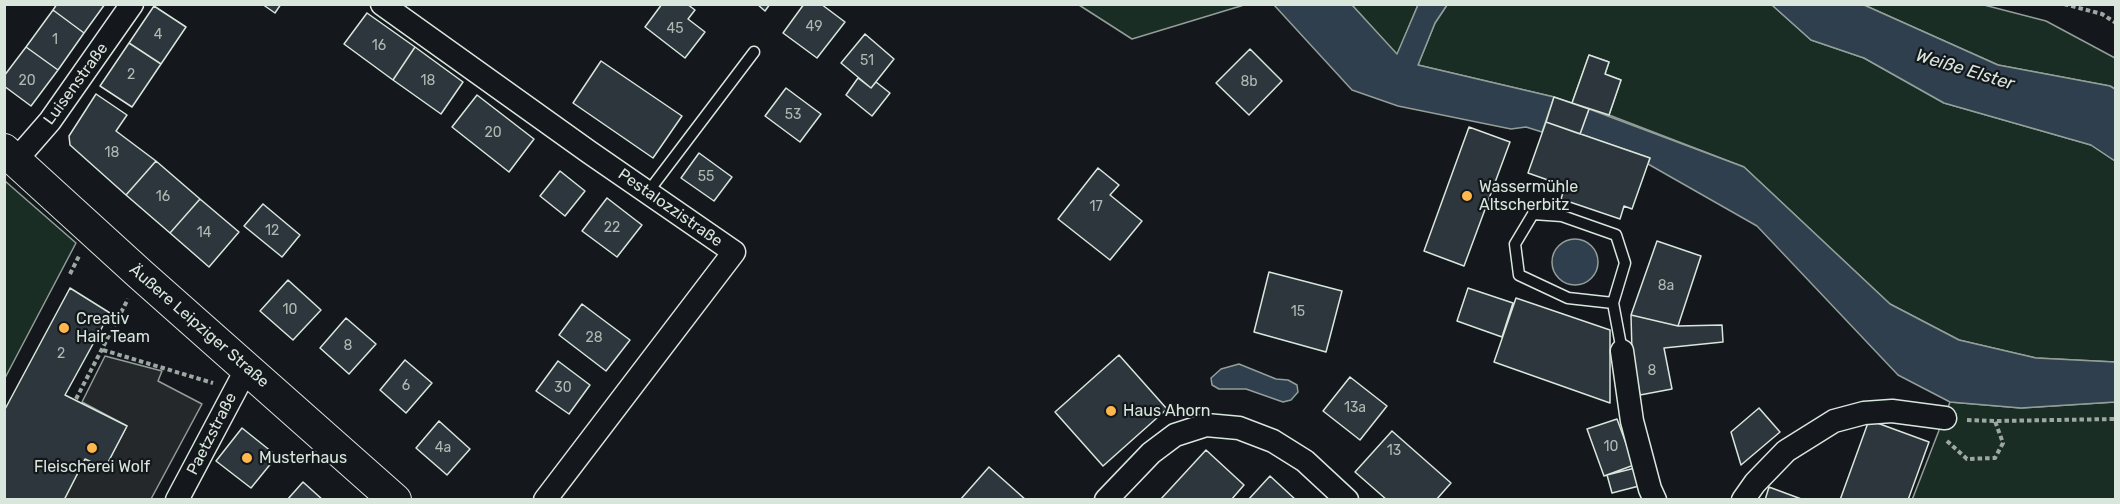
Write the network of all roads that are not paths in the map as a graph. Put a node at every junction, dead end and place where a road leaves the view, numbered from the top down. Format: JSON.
{"nodes":[{"id":1,"x":132,"y":4,"type":"edge"},
{"id":2,"x":382,"y":4,"type":"edge"},
{"id":3,"x":754,"y":52,"type":"dead end"},
{"id":4,"x":10,"y":155,"type":"edge"},
{"id":5,"x":648,"y":192,"type":"junction"},
{"id":6,"x":1613,"y":303,"type":"junction"},
{"id":7,"x":1622,"y":351,"type":"joint"},
{"id":8,"x":241,"y":379,"type":"junction"},
{"id":9,"x":1945,"y":418,"type":"road end"},
{"id":10,"x":177,"y":500,"type":"edge"},
{"id":11,"x":395,"y":500,"type":"edge"},
{"id":12,"x":545,"y":500,"type":"edge"},
{"id":13,"x":1106,"y":500,"type":"edge"},
{"id":14,"x":1347,"y":500,"type":"edge"},
{"id":15,"x":1655,"y":500,"type":"edge"},
{"id":16,"x":1743,"y":500,"type":"edge"}],
"edges":[{"from":1,"to":4,"type":"street","name":"Luisenstraße"},
{"from":2,"to":5,"type":"street","name":"Pestalozzistraße"},
{"from":3,"to":5,"type":"lane"},
{"from":4,"to":8,"type":"street","name":"Äußere Leipziger Straße"},
{"from":5,"to":12,"type":"street","name":"Pestalozzistraße"},
{"from":6,"to":6,"type":"lane"},
{"from":6,"to":7,"type":"lane"},
{"from":7,"to":15,"type":"street"},
{"from":8,"to":10,"type":"street","name":"Paetzstraße"},
{"from":8,"to":11,"type":"street","name":"Äußere Leipziger Straße"},
{"from":9,"to":16,"type":"street"},
{"from":13,"to":14,"type":"street"}]}
